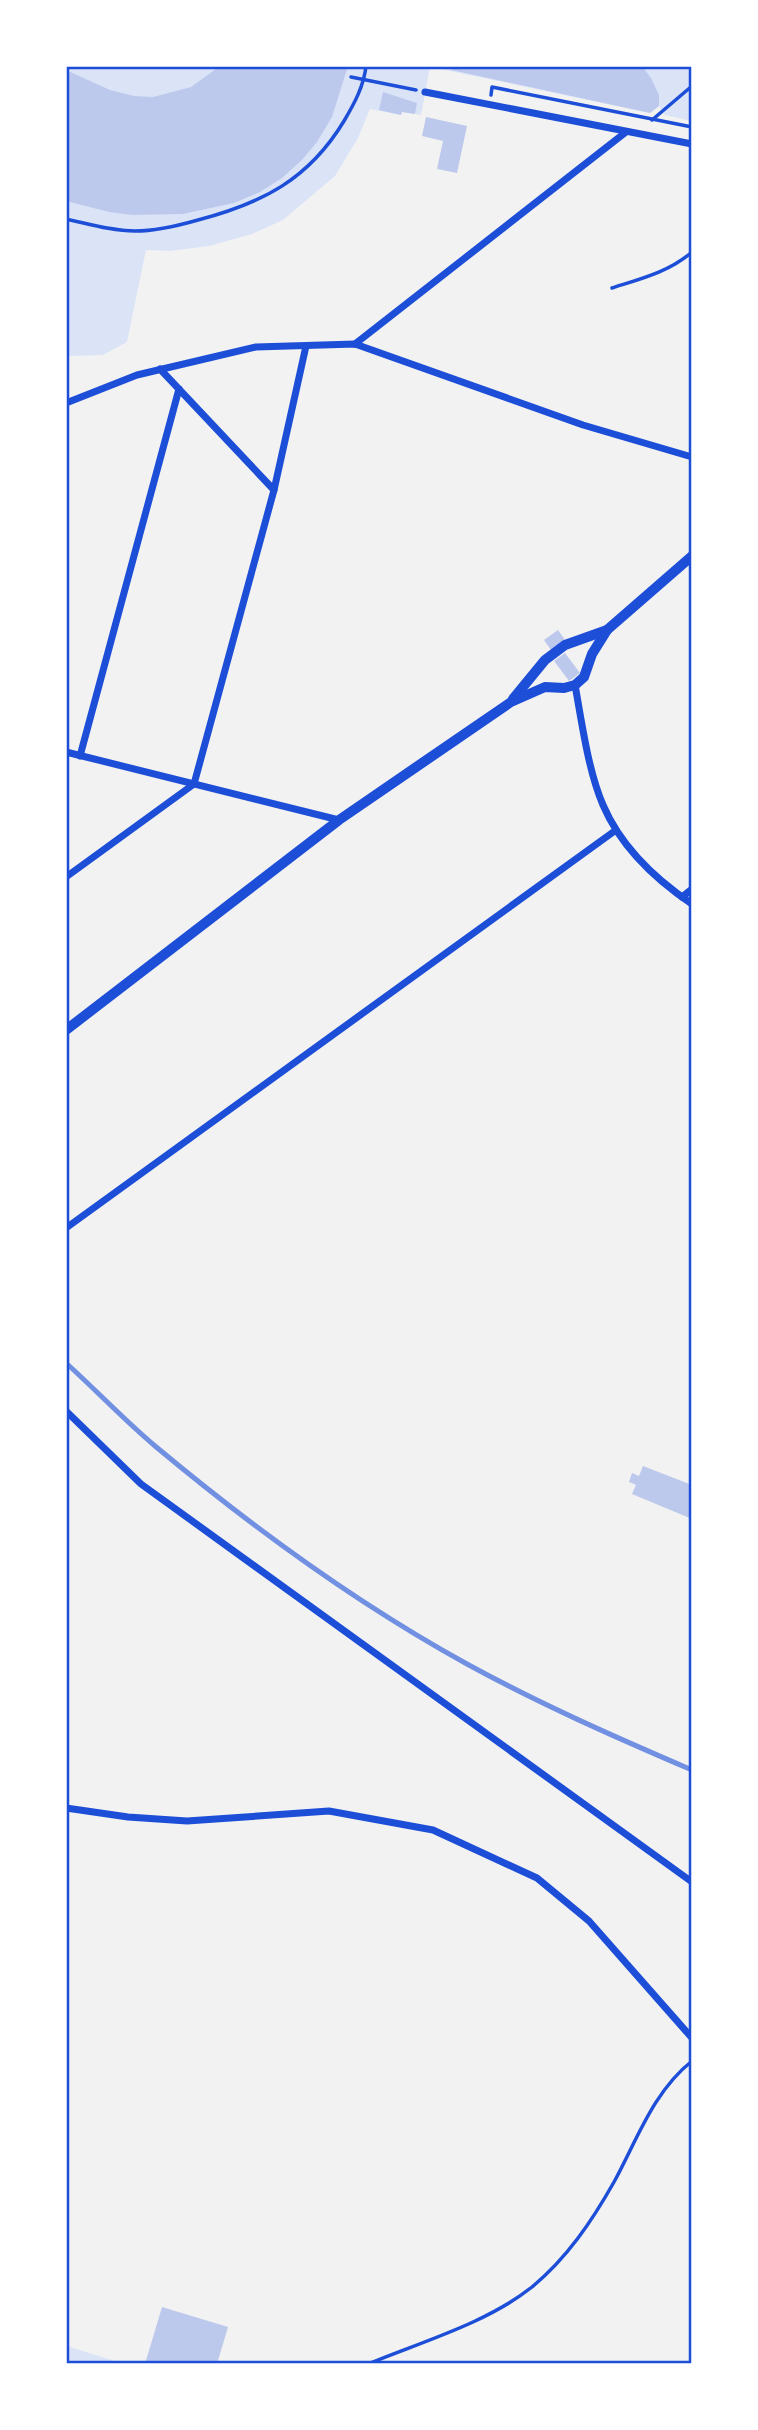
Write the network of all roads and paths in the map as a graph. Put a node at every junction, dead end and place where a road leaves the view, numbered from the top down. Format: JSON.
{"nodes":[{"id":1,"x":366,"y":66,"type":"edge"},
{"id":2,"x":351,"y":78,"type":"dead end"},
{"id":3,"x":365,"y":80,"type":"junction"},
{"id":4,"x":691,"y":86,"type":"edge"},
{"id":5,"x":417,"y":90,"type":"dead end"},
{"id":6,"x":425,"y":92,"type":"dead end"},
{"id":7,"x":488,"y":104,"type":"junction"},
{"id":8,"x":652,"y":120,"type":"junction"},
{"id":9,"x":691,"y":127,"type":"edge"},
{"id":10,"x":626,"y":132,"type":"junction"},
{"id":11,"x":691,"y":144,"type":"edge"},
{"id":12,"x":66,"y":219,"type":"edge"},
{"id":13,"x":691,"y":252,"type":"edge"},
{"id":14,"x":612,"y":288,"type":"dead end"},
{"id":15,"x":355,"y":344,"type":"junction"},
{"id":16,"x":306,"y":346,"type":"junction"},
{"id":17,"x":160,"y":369,"type":"junction"},
{"id":18,"x":179,"y":389,"type":"junction"},
{"id":19,"x":66,"y":403,"type":"edge"},
{"id":20,"x":691,"y":457,"type":"edge"},
{"id":21,"x":274,"y":490,"type":"junction"},
{"id":22,"x":691,"y":556,"type":"edge"},
{"id":23,"x":607,"y":630,"type":"junction"},
{"id":24,"x":575,"y":685,"type":"junction"},
{"id":25,"x":511,"y":702,"type":"junction"},
{"id":26,"x":66,"y":752,"type":"edge"},
{"id":27,"x":80,"y":756,"type":"junction"},
{"id":28,"x":194,"y":784,"type":"junction"},
{"id":29,"x":339,"y":820,"type":"junction"},
{"id":30,"x":616,"y":830,"type":"junction"},
{"id":31,"x":66,"y":877,"type":"edge"},
{"id":32,"x":691,"y":889,"type":"edge"},
{"id":33,"x":682,"y":897,"type":"junction"},
{"id":34,"x":691,"y":904,"type":"edge"},
{"id":35,"x":66,"y":1030,"type":"edge"},
{"id":36,"x":66,"y":1228,"type":"edge"},
{"id":37,"x":66,"y":1411,"type":"edge"},
{"id":38,"x":66,"y":1808,"type":"edge"},
{"id":39,"x":691,"y":1882,"type":"edge"},
{"id":40,"x":691,"y":2038,"type":"edge"},
{"id":41,"x":691,"y":2061,"type":"edge"},
{"id":42,"x":368,"y":2364,"type":"edge"}],
"edges":[{"from":1,"to":3,"type":"path"},
{"from":2,"to":3,"type":"path"},
{"from":3,"to":5,"type":"path"},
{"from":3,"to":12,"type":"path"},
{"from":4,"to":8,"type":"path"},
{"from":6,"to":7,"type":"street"},
{"from":7,"to":8,"type":"path"},
{"from":7,"to":10,"type":"street"},
{"from":8,"to":9,"type":"path"},
{"from":10,"to":11,"type":"street"},
{"from":10,"to":15,"type":"street"},
{"from":13,"to":14,"type":"lane"},
{"from":15,"to":16,"type":"street"},
{"from":15,"to":20,"type":"street"},
{"from":16,"to":17,"type":"street"},
{"from":16,"to":21,"type":"street"},
{"from":17,"to":18,"type":"street"},
{"from":17,"to":19,"type":"street"},
{"from":18,"to":21,"type":"street"},
{"from":18,"to":27,"type":"street"},
{"from":21,"to":28,"type":"street"},
{"from":22,"to":23,"type":"main road"},
{"from":23,"to":24,"type":"main road"},
{"from":23,"to":25,"type":"main road"},
{"from":24,"to":25,"type":"main road"},
{"from":24,"to":30,"type":"street"},
{"from":25,"to":29,"type":"main road"},
{"from":26,"to":27,"type":"street"},
{"from":27,"to":28,"type":"street"},
{"from":28,"to":29,"type":"street"},
{"from":28,"to":31,"type":"street"},
{"from":29,"to":35,"type":"main road"},
{"from":30,"to":33,"type":"street"},
{"from":30,"to":36,"type":"street"},
{"from":32,"to":33,"type":"street"},
{"from":33,"to":34,"type":"street"},
{"from":37,"to":39,"type":"street"},
{"from":38,"to":40,"type":"street"},
{"from":41,"to":42,"type":"path"}]}
